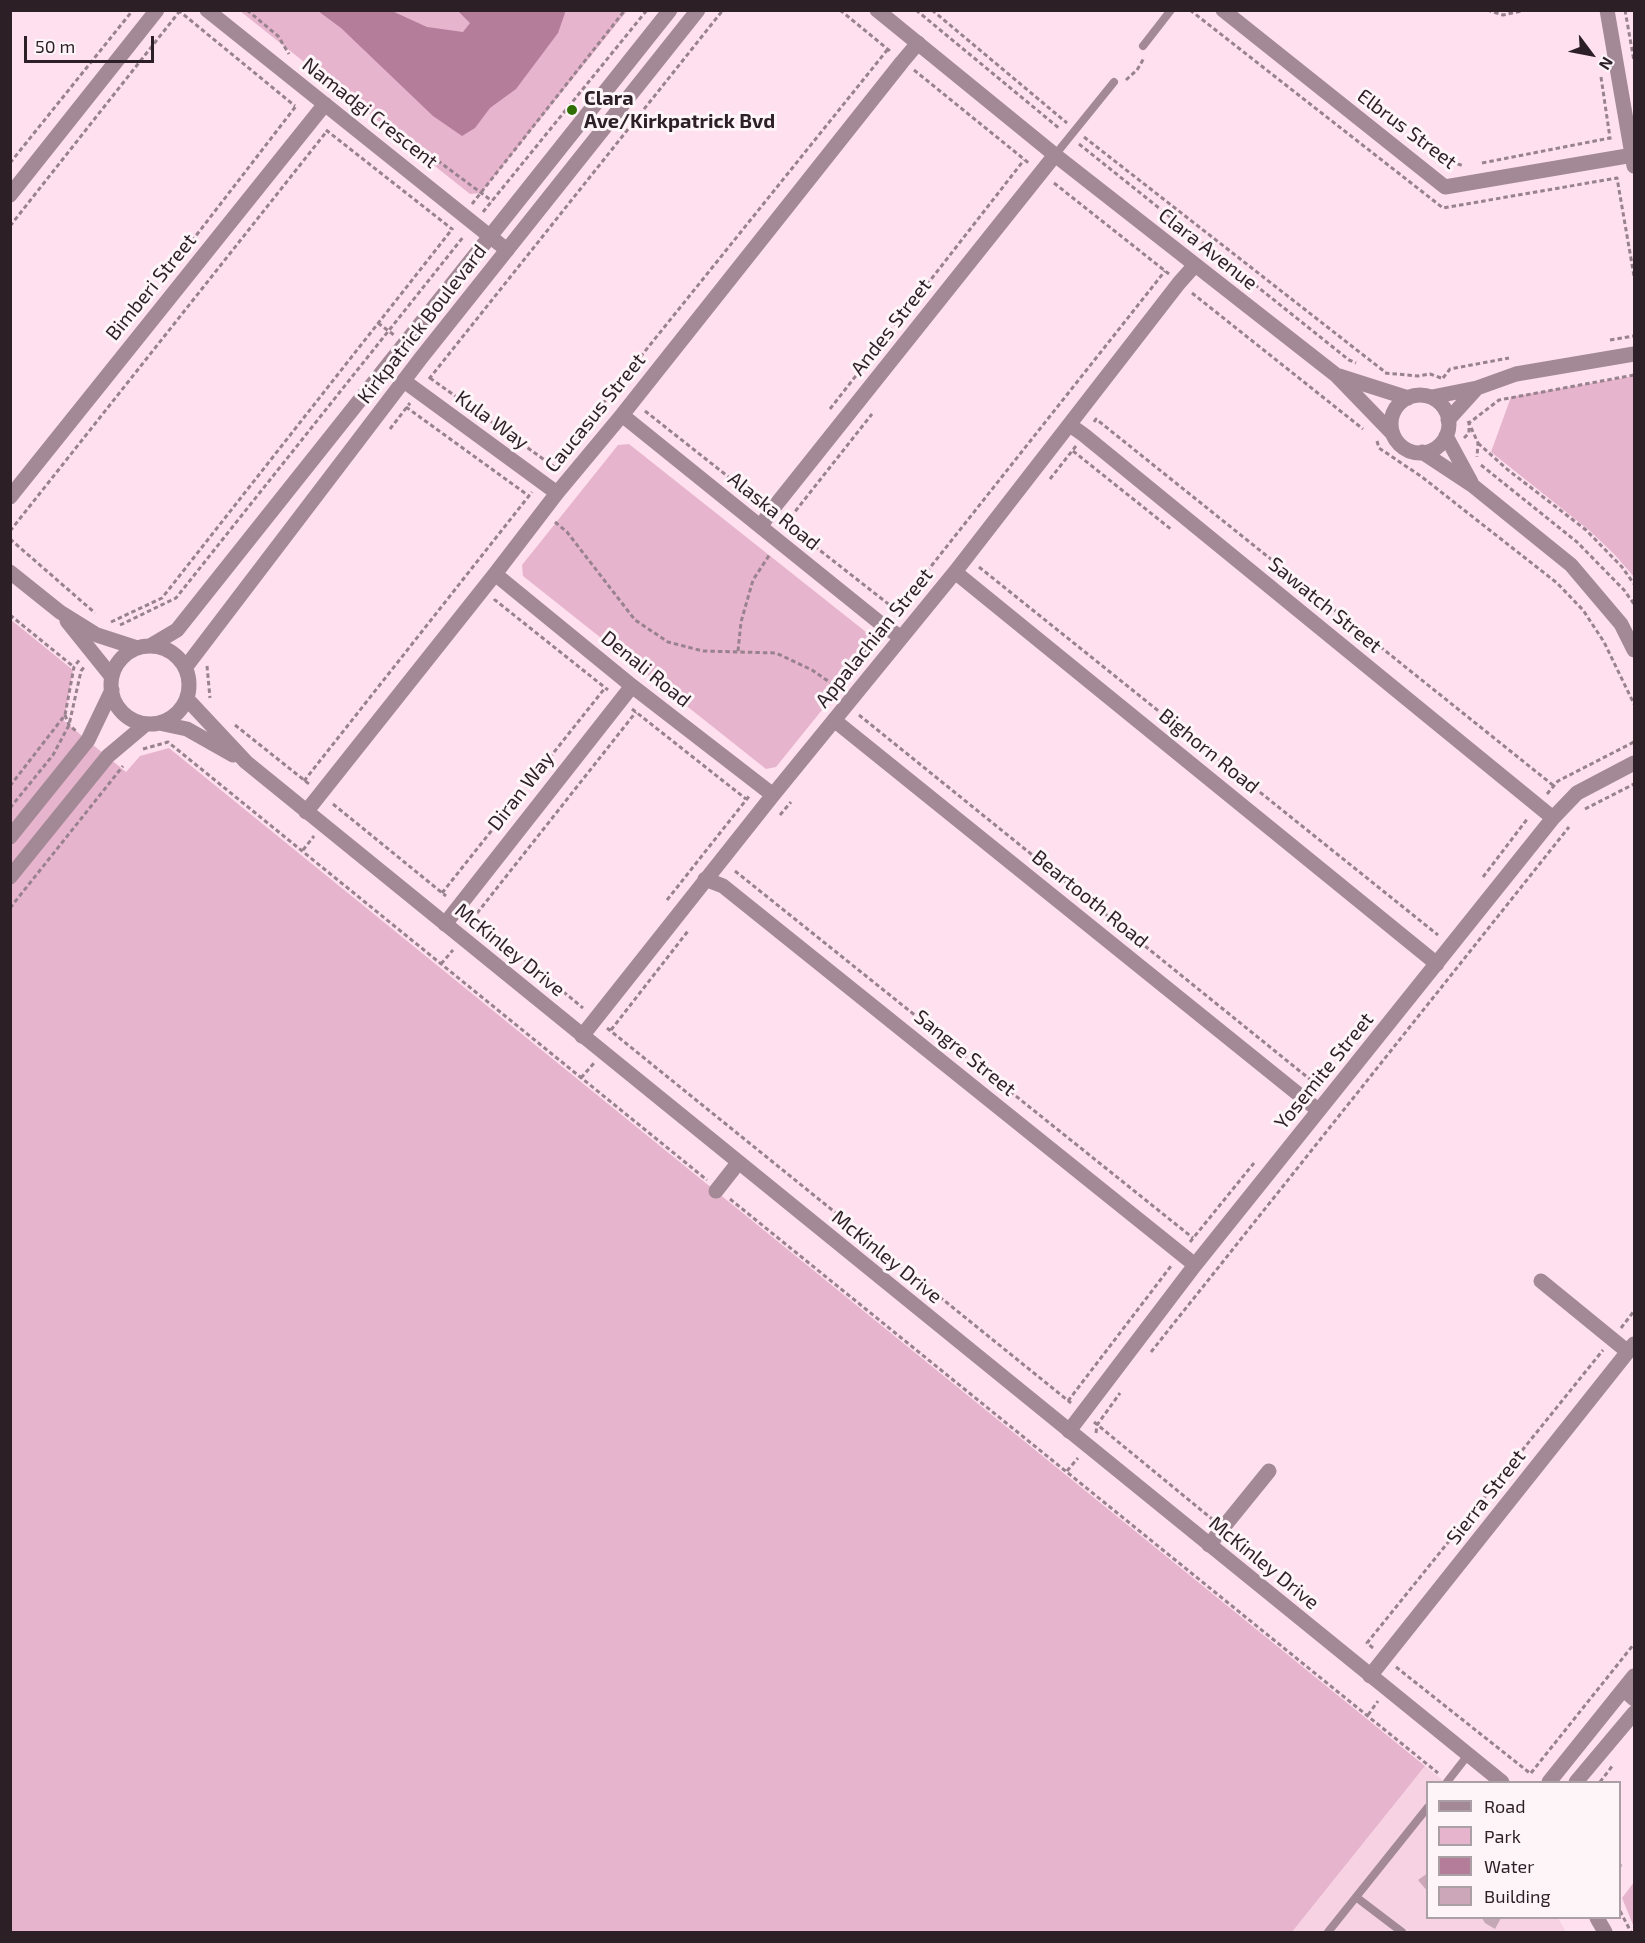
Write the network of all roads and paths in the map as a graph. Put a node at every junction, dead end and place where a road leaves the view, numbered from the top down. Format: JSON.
{"nodes":[{"id":1,"x":133,"y":10,"type":"edge"},
{"id":2,"x":157,"y":10,"type":"edge"},
{"id":3,"x":207,"y":10,"type":"edge"},
{"id":4,"x":247,"y":10,"type":"edge"},
{"id":5,"x":625,"y":10,"type":"edge"},
{"id":6,"x":647,"y":10,"type":"edge"},
{"id":7,"x":670,"y":10,"type":"edge"},
{"id":8,"x":698,"y":10,"type":"edge"},
{"id":9,"x":723,"y":10,"type":"edge"},
{"id":10,"x":840,"y":10,"type":"edge"},
{"id":11,"x":877,"y":10,"type":"edge"},
{"id":12,"x":916,"y":10,"type":"edge"},
{"id":13,"x":932,"y":10,"type":"edge"},
{"id":14,"x":1171,"y":10,"type":"edge"},
{"id":15,"x":1223,"y":10,"type":"edge"},
{"id":16,"x":1487,"y":10,"type":"edge"},
{"id":17,"x":1526,"y":10,"type":"edge"},
{"id":18,"x":1607,"y":10,"type":"edge"},
{"id":19,"x":1625,"y":10,"type":"edge"},
{"id":20,"x":180,"y":12,"type":"edge"},
{"id":21,"x":918,"y":44,"type":"junction"},
{"id":22,"x":1143,"y":46,"type":"joint"},
{"id":23,"x":888,"y":49,"type":"junction"},
{"id":24,"x":293,"y":60,"type":"dead end"},
{"id":25,"x":1635,"y":61,"type":"edge"},
{"id":26,"x":902,"y":62,"type":"junction"},
{"id":27,"x":1114,"y":82,"type":"joint"},
{"id":28,"x":325,"y":104,"type":"junction"},
{"id":29,"x":385,"y":130,"type":"dead end"},
{"id":30,"x":327,"y":131,"type":"dead end"},
{"id":31,"x":1073,"y":133,"type":"junction"},
{"id":32,"x":1428,"y":151,"type":"dead end"},
{"id":33,"x":1055,"y":155,"type":"junction"},
{"id":34,"x":1615,"y":158,"type":"junction"},
{"id":35,"x":1024,"y":160,"type":"junction"},
{"id":36,"x":1634,"y":160,"type":"edge"},
{"id":37,"x":10,"y":164,"type":"edge"},
{"id":38,"x":1040,"y":172,"type":"junction"},
{"id":39,"x":481,"y":194,"type":"junction"},
{"id":40,"x":10,"y":195,"type":"edge"},
{"id":41,"x":492,"y":201,"type":"junction"},
{"id":42,"x":469,"y":218,"type":"junction"},
{"id":43,"x":10,"y":226,"type":"edge"},
{"id":44,"x":490,"y":236,"type":"junction"},
{"id":45,"x":507,"y":250,"type":"junction"},
{"id":46,"x":1195,"y":265,"type":"junction"},
{"id":47,"x":1179,"y":283,"type":"junction"},
{"id":48,"x":1635,"y":354,"type":"edge"},
{"id":49,"x":1364,"y":368,"type":"dead end"},
{"id":50,"x":1378,"y":372,"type":"dead end"},
{"id":51,"x":1336,"y":375,"type":"junction"},
{"id":52,"x":1635,"y":375,"type":"edge"},
{"id":53,"x":430,"y":378,"type":"junction"},
{"id":54,"x":404,"y":381,"type":"junction"},
{"id":55,"x":1477,"y":388,"type":"junction"},
{"id":56,"x":418,"y":393,"type":"junction"},
{"id":57,"x":1432,"y":397,"type":"junction"},
{"id":58,"x":1408,"y":398,"type":"junction"},
{"id":59,"x":406,"y":407,"type":"junction"},
{"id":60,"x":622,"y":415,"type":"junction"},
{"id":61,"x":823,"y":417,"type":"dead end"},
{"id":62,"x":1448,"y":420,"type":"junction"},
{"id":63,"x":1070,"y":425,"type":"junction"},
{"id":64,"x":1367,"y":432,"type":"dead end"},
{"id":65,"x":1393,"y":434,"type":"junction"},
{"id":66,"x":384,"y":435,"type":"dead end"},
{"id":67,"x":1084,"y":435,"type":"junction"},
{"id":68,"x":1376,"y":439,"type":"dead end"},
{"id":69,"x":1449,"y":443,"type":"junction"},
{"id":70,"x":1422,"y":452,"type":"junction"},
{"id":71,"x":553,"y":466,"type":"junction"},
{"id":72,"x":541,"y":481,"type":"junction"},
{"id":73,"x":1473,"y":485,"type":"junction"},
{"id":74,"x":1044,"y":486,"type":"dead end"},
{"id":75,"x":556,"y":493,"type":"junction"},
{"id":76,"x":10,"y":496,"type":"edge"},
{"id":77,"x":529,"y":496,"type":"junction"},
{"id":78,"x":543,"y":511,"type":"junction"},
{"id":79,"x":761,"y":526,"type":"junction"},
{"id":80,"x":10,"y":531,"type":"edge"},
{"id":81,"x":10,"y":539,"type":"edge"},
{"id":82,"x":779,"y":542,"type":"junction"},
{"id":83,"x":986,"y":558,"type":"dead end"},
{"id":84,"x":979,"y":567,"type":"junction"},
{"id":85,"x":10,"y":572,"type":"edge"},
{"id":86,"x":955,"y":572,"type":"junction"},
{"id":87,"x":495,"y":574,"type":"junction"},
{"id":88,"x":968,"y":582,"type":"junction"},
{"id":89,"x":1635,"y":584,"type":"edge"},
{"id":90,"x":1635,"y":604,"type":"edge"},
{"id":91,"x":488,"y":609,"type":"dead end"},
{"id":92,"x":10,"y":615,"type":"edge"},
{"id":93,"x":99,"y":616,"type":"dead end"},
{"id":94,"x":901,"y":637,"type":"junction"},
{"id":95,"x":96,"y":644,"type":"junction"},
{"id":96,"x":144,"y":647,"type":"junction"},
{"id":97,"x":1635,"y":650,"type":"edge"},
{"id":98,"x":738,"y":651,"type":"junction"},
{"id":99,"x":207,"y":661,"type":"dead end"},
{"id":100,"x":74,"y":667,"type":"junction"},
{"id":101,"x":185,"y":668,"type":"junction"},
{"id":102,"x":112,"y":683,"type":"junction"},
{"id":103,"x":632,"y":686,"type":"junction"},
{"id":104,"x":605,"y":688,"type":"junction"},
{"id":105,"x":852,"y":698,"type":"junction"},
{"id":106,"x":187,"y":699,"type":"junction"},
{"id":107,"x":620,"y":699,"type":"junction"},
{"id":108,"x":213,"y":703,"type":"dead end"},
{"id":109,"x":1635,"y":704,"type":"edge"},
{"id":110,"x":636,"y":712,"type":"junction"},
{"id":111,"x":834,"y":720,"type":"junction"},
{"id":112,"x":153,"y":723,"type":"junction"},
{"id":113,"x":234,"y":724,"type":"dead end"},
{"id":114,"x":848,"y":730,"type":"junction"},
{"id":115,"x":246,"y":762,"type":"junction"},
{"id":116,"x":1635,"y":763,"type":"edge"},
{"id":117,"x":304,"y":781,"type":"junction"},
{"id":118,"x":1635,"y":784,"type":"edge"},
{"id":119,"x":10,"y":786,"type":"edge"},
{"id":120,"x":1554,"y":786,"type":"dead end"},
{"id":121,"x":321,"y":793,"type":"junction"},
{"id":122,"x":773,"y":795,"type":"junction"},
{"id":123,"x":793,"y":798,"type":"dead end"},
{"id":124,"x":746,"y":799,"type":"dead end"},
{"id":125,"x":334,"y":805,"type":"junction"},
{"id":126,"x":10,"y":808,"type":"edge"},
{"id":127,"x":1582,"y":811,"type":"dead end"},
{"id":128,"x":306,"y":812,"type":"junction"},
{"id":129,"x":779,"y":817,"type":"dead end"},
{"id":130,"x":1553,"y":818,"type":"junction"},
{"id":131,"x":1574,"y":820,"type":"dead end"},
{"id":132,"x":323,"y":825,"type":"junction"},
{"id":133,"x":10,"y":837,"type":"edge"},
{"id":134,"x":303,"y":850,"type":"dead end"},
{"id":135,"x":10,"y":877,"type":"edge"},
{"id":136,"x":705,"y":879,"type":"junction"},
{"id":137,"x":723,"y":886,"type":"junction"},
{"id":138,"x":442,"y":893,"type":"junction"},
{"id":139,"x":458,"y":906,"type":"junction"},
{"id":140,"x":474,"y":917,"type":"junction"},
{"id":141,"x":445,"y":924,"type":"junction"},
{"id":142,"x":690,"y":928,"type":"dead end"},
{"id":143,"x":1438,"y":935,"type":"dead end"},
{"id":144,"x":462,"y":938,"type":"junction"},
{"id":145,"x":441,"y":964,"type":"dead end"},
{"id":146,"x":1437,"y":964,"type":"junction"},
{"id":147,"x":595,"y":1018,"type":"junction"},
{"id":148,"x":611,"y":1031,"type":"junction"},
{"id":149,"x":582,"y":1036,"type":"junction"},
{"id":150,"x":602,"y":1053,"type":"junction"},
{"id":151,"x":581,"y":1078,"type":"dead end"},
{"id":152,"x":1317,"y":1085,"type":"dead end"},
{"id":153,"x":1318,"y":1110,"type":"junction"},
{"id":154,"x":738,"y":1163,"type":"junction"},
{"id":155,"x":716,"y":1191,"type":"dead end"},
{"id":156,"x":1193,"y":1238,"type":"dead end"},
{"id":157,"x":1196,"y":1265,"type":"junction"},
{"id":158,"x":1541,"y":1281,"type":"dead end"},
{"id":159,"x":1635,"y":1311,"type":"edge"},
{"id":160,"x":1612,"y":1339,"type":"junction"},
{"id":161,"x":1631,"y":1348,"type":"edge"},
{"id":162,"x":1146,"y":1359,"type":"dead end"},
{"id":163,"x":1121,"y":1392,"type":"dead end"},
{"id":164,"x":1083,"y":1413,"type":"junction"},
{"id":165,"x":1097,"y":1425,"type":"junction"},
{"id":166,"x":1069,"y":1431,"type":"junction"},
{"id":167,"x":1088,"y":1446,"type":"junction"},
{"id":168,"x":1067,"y":1471,"type":"dead end"},
{"id":169,"x":1269,"y":1471,"type":"dead end"},
{"id":170,"x":1224,"y":1528,"type":"junction"},
{"id":171,"x":1209,"y":1545,"type":"junction"},
{"id":172,"x":1635,"y":1644,"type":"edge"},
{"id":173,"x":1385,"y":1658,"type":"junction"},
{"id":174,"x":1370,"y":1676,"type":"junction"},
{"id":175,"x":1635,"y":1676,"type":"edge"},
{"id":176,"x":1629,"y":1694,"type":"edge"},
{"id":177,"x":1635,"y":1713,"type":"edge"},
{"id":178,"x":1468,"y":1755,"type":"junction"},
{"id":179,"x":1531,"y":1774,"type":"junction"},
{"id":180,"x":1542,"y":1780,"type":"edge"},
{"id":181,"x":1448,"y":1781,"type":"edge"},
{"id":182,"x":1501,"y":1781,"type":"edge"},
{"id":183,"x":1577,"y":1781,"type":"edge"},
{"id":184,"x":1426,"y":1810,"type":"edge"},
{"id":185,"x":1356,"y":1897,"type":"junction"},
{"id":186,"x":1621,"y":1913,"type":"edge"},
{"id":187,"x":1328,"y":1932,"type":"edge"},
{"id":188,"x":1402,"y":1932,"type":"edge"},
{"id":189,"x":1631,"y":1932,"type":"edge"}],
"edges":[{"from":1,"to":37,"type":"path"},
{"from":2,"to":40,"type":"street"},
{"from":3,"to":28,"type":"street","name":"Namadgi Crescent"},
{"from":4,"to":24,"type":"path"},
{"from":5,"to":39,"type":"path"},
{"from":6,"to":41,"type":"path"},
{"from":7,"to":44,"type":"street","name":"Kirkpatrick Boulevard"},
{"from":8,"to":45,"type":"street","name":"Kirkpatrick Boulevard"},
{"from":9,"to":53,"type":"path"},
{"from":10,"to":23,"type":"path"},
{"from":11,"to":21,"type":"street","name":"Clara Avenue"},
{"from":12,"to":31,"type":"path"},
{"from":13,"to":31,"type":"path"},
{"from":14,"to":22,"type":"lane"},
{"from":15,"to":34,"type":"street","name":"Elbrus Street"},
{"from":16,"to":17,"type":"path"},
{"from":18,"to":36,"type":"street"},
{"from":19,"to":25,"type":"path"},
{"from":20,"to":43,"type":"path"},
{"from":21,"to":26,"type":"street","name":"Caucasus Street"},
{"from":21,"to":33,"type":"street","name":"Clara Avenue"},
{"from":22,"to":27,"type":"path"},
{"from":23,"to":26,"type":"path"},
{"from":23,"to":71,"type":"path"},
{"from":26,"to":35,"type":"path"},
{"from":26,"to":60,"type":"street","name":"Caucasus Street"},
{"from":27,"to":31,"type":"lane"},
{"from":28,"to":42,"type":"street","name":"Namadgi Crescent"},
{"from":28,"to":76,"type":"street","name":"Bimberi Street"},
{"from":29,"to":39,"type":"path"},
{"from":30,"to":80,"type":"path"},
{"from":31,"to":33,"type":"lane"},
{"from":31,"to":49,"type":"path"},
{"from":31,"to":50,"type":"path"},
{"from":32,"to":34,"type":"path"},
{"from":33,"to":38,"type":"street","name":"Andes Street"},
{"from":33,"to":46,"type":"street","name":"Clara Avenue"},
{"from":34,"to":36,"type":"street","name":"Elbrus Street"},
{"from":35,"to":38,"type":"path"},
{"from":35,"to":61,"type":"path"},
{"from":38,"to":47,"type":"path"},
{"from":38,"to":79,"type":"street","name":"Andes Street"},
{"from":39,"to":41,"type":"path"},
{"from":41,"to":42,"type":"path"},
{"from":42,"to":44,"type":"street","name":"Namadgi Crescent"},
{"from":42,"to":95,"type":"path"},
{"from":42,"to":95,"type":"path"},
{"from":44,"to":45,"type":"street","name":"Namadgi Crescent"},
{"from":44,"to":96,"type":"street","name":"Kirkpatrick Boulevard"},
{"from":45,"to":54,"type":"street","name":"Kirkpatrick Boulevard"},
{"from":46,"to":47,"type":"street","name":"Appalachian Street"},
{"from":46,"to":51,"type":"street","name":"Clara Avenue"},
{"from":47,"to":63,"type":"street","name":"Appalachian Street"},
{"from":47,"to":64,"type":"path"},
{"from":48,"to":55,"type":"street"},
{"from":51,"to":58,"type":"street","name":"Clara Avenue"},
{"from":51,"to":65,"type":"street","name":"Clara Avenue"},
{"from":52,"to":69,"type":"path"},
{"from":53,"to":56,"type":"path"},
{"from":53,"to":71,"type":"path"},
{"from":54,"to":56,"type":"street","name":"Kula Way"},
{"from":54,"to":101,"type":"street","name":"Kirkpatrick Boulevard"},
{"from":55,"to":57,"type":"street"},
{"from":55,"to":62,"type":"street"},
{"from":56,"to":59,"type":"path"},
{"from":56,"to":72,"type":"street","name":"Kula Way"},
{"from":57,"to":58,"type":"street"},
{"from":57,"to":62,"type":"street"},
{"from":58,"to":65,"type":"street"},
{"from":59,"to":66,"type":"path"},
{"from":59,"to":77,"type":"path"},
{"from":60,"to":75,"type":"street","name":"Caucasus Street"},
{"from":60,"to":79,"type":"street","name":"Alaska Road"},
{"from":62,"to":69,"type":"street"},
{"from":63,"to":67,"type":"street","name":"Sawatch Street"},
{"from":63,"to":86,"type":"street","name":"Appalachian Street"},
{"from":65,"to":70,"type":"street"},
{"from":67,"to":74,"type":"path"},
{"from":67,"to":120,"type":"path"},
{"from":67,"to":130,"type":"street","name":"Sawatch Street"},
{"from":68,"to":109,"type":"path"},
{"from":69,"to":70,"type":"street"},
{"from":69,"to":73,"type":"street"},
{"from":70,"to":73,"type":"street"},
{"from":71,"to":72,"type":"path"},
{"from":72,"to":75,"type":"street","name":"Kula Way"},
{"from":72,"to":77,"type":"path"},
{"from":73,"to":97,"type":"street"},
{"from":75,"to":78,"type":"street","name":"Caucasus Street"},
{"from":77,"to":117,"type":"path"},
{"from":78,"to":87,"type":"street","name":"Caucasus Street"},
{"from":78,"to":98,"type":"path"},
{"from":79,"to":82,"type":"street","name":"Alaska Road"},
{"from":81,"to":93,"type":"path"},
{"from":82,"to":94,"type":"street","name":"Alaska Road"},
{"from":82,"to":98,"type":"path"},
{"from":83,"to":84,"type":"path"},
{"from":84,"to":88,"type":"path"},
{"from":84,"to":143,"type":"path"},
{"from":85,"to":95,"type":"street"},
{"from":86,"to":88,"type":"street","name":"Bighorn Road"},
{"from":86,"to":94,"type":"street","name":"Appalachian Street"},
{"from":87,"to":103,"type":"street","name":"Denali Road"},
{"from":87,"to":121,"type":"street","name":"Caucasus Street"},
{"from":88,"to":146,"type":"street","name":"Bighorn Road"},
{"from":89,"to":90,"type":"path"},
{"from":91,"to":104,"type":"path"},
{"from":92,"to":100,"type":"path"},
{"from":94,"to":105,"type":"street","name":"Appalachian Street"},
{"from":95,"to":96,"type":"street"},
{"from":95,"to":100,"type":"path"},
{"from":95,"to":102,"type":"street"},
{"from":95,"to":126,"type":"path"},
{"from":96,"to":101,"type":"street"},
{"from":96,"to":102,"type":"street"},
{"from":98,"to":105,"type":"path"},
{"from":99,"to":108,"type":"path"},
{"from":100,"to":119,"type":"path"},
{"from":101,"to":106,"type":"street"},
{"from":102,"to":112,"type":"street"},
{"from":102,"to":133,"type":"street"},
{"from":103,"to":107,"type":"street","name":"Diran Way"},
{"from":103,"to":122,"type":"street","name":"Denali Road"},
{"from":104,"to":107,"type":"path"},
{"from":104,"to":138,"type":"path"},
{"from":105,"to":111,"type":"street","name":"Appalachian Street"},
{"from":106,"to":112,"type":"street"},
{"from":106,"to":115,"type":"street","name":"McKinley Drive"},
{"from":107,"to":110,"type":"path"},
{"from":107,"to":139,"type":"street","name":"Diran Way"},
{"from":110,"to":124,"type":"path"},
{"from":110,"to":140,"type":"path"},
{"from":111,"to":114,"type":"street","name":"Beartooth Road"},
{"from":111,"to":122,"type":"street","name":"Appalachian Street"},
{"from":112,"to":115,"type":"street","name":"McKinley Drive"},
{"from":112,"to":135,"type":"street"},
{"from":113,"to":117,"type":"path"},
{"from":114,"to":152,"type":"path"},
{"from":114,"to":153,"type":"street","name":"Beartooth Road"},
{"from":115,"to":128,"type":"street","name":"McKinley Drive"},
{"from":116,"to":130,"type":"street","name":"Yosemite Street"},
{"from":117,"to":121,"type":"path"},
{"from":118,"to":127,"type":"path"},
{"from":121,"to":125,"type":"path"},
{"from":121,"to":128,"type":"street","name":"Caucasus Street"},
{"from":122,"to":136,"type":"street","name":"Appalachian Street"},
{"from":123,"to":129,"type":"path"},
{"from":125,"to":132,"type":"path"},
{"from":125,"to":138,"type":"path"},
{"from":128,"to":132,"type":"street","name":"McKinley Drive"},
{"from":130,"to":146,"type":"street","name":"Yosemite Street"},
{"from":131,"to":162,"type":"path"},
{"from":132,"to":134,"type":"path"},
{"from":132,"to":141,"type":"street","name":"McKinley Drive"},
{"from":136,"to":137,"type":"street","name":"Sangre Street"},
{"from":136,"to":147,"type":"street","name":"Appalachian Street"},
{"from":137,"to":156,"type":"path"},
{"from":137,"to":157,"type":"street","name":"Sangre Street"},
{"from":138,"to":139,"type":"path"},
{"from":139,"to":140,"type":"path"},
{"from":139,"to":141,"type":"street","name":"Diran Way"},
{"from":140,"to":144,"type":"path"},
{"from":140,"to":147,"type":"path"},
{"from":141,"to":144,"type":"street","name":"McKinley Drive"},
{"from":142,"to":148,"type":"path"},
{"from":144,"to":145,"type":"path"},
{"from":144,"to":149,"type":"street","name":"McKinley Drive"},
{"from":146,"to":153,"type":"street","name":"Yosemite Street"},
{"from":147,"to":148,"type":"path"},
{"from":147,"to":149,"type":"street","name":"Appalachian Street"},
{"from":148,"to":150,"type":"path"},
{"from":148,"to":164,"type":"path"},
{"from":149,"to":150,"type":"street","name":"McKinley Drive"},
{"from":150,"to":151,"type":"path"},
{"from":150,"to":154,"type":"street","name":"McKinley Drive"},
{"from":153,"to":157,"type":"street","name":"Yosemite Street"},
{"from":154,"to":155,"type":"street"},
{"from":154,"to":166,"type":"street","name":"McKinley Drive"},
{"from":157,"to":164,"type":"street","name":"Yosemite Street"},
{"from":158,"to":160,"type":"street"},
{"from":159,"to":160,"type":"path"},
{"from":160,"to":161,"type":"street"},
{"from":160,"to":173,"type":"path"},
{"from":161,"to":173,"type":"street","name":"Sierra Street"},
{"from":163,"to":165,"type":"path"},
{"from":164,"to":165,"type":"path"},
{"from":164,"to":166,"type":"street","name":"Yosemite Street"},
{"from":165,"to":167,"type":"path"},
{"from":165,"to":170,"type":"path"},
{"from":166,"to":167,"type":"street","name":"McKinley Drive"},
{"from":167,"to":168,"type":"path"},
{"from":167,"to":171,"type":"street","name":"McKinley Drive"},
{"from":169,"to":170,"type":"street"},
{"from":170,"to":171,"type":"street"},
{"from":171,"to":174,"type":"street","name":"McKinley Drive"},
{"from":172,"to":179,"type":"path"},
{"from":173,"to":174,"type":"street","name":"Sierra Street"},
{"from":173,"to":179,"type":"path"},
{"from":174,"to":178,"type":"street","name":"McKinley Drive"},
{"from":175,"to":176,"type":"street"},
{"from":176,"to":180,"type":"street"},
{"from":177,"to":183,"type":"street"},
{"from":178,"to":181,"type":"lane"},
{"from":178,"to":182,"type":"street","name":"McKinley Drive"},
{"from":179,"to":180,"type":"path"},
{"from":184,"to":185,"type":"lane"},
{"from":185,"to":187,"type":"lane"},
{"from":185,"to":188,"type":"lane"},
{"from":186,"to":189,"type":"path"}]}
